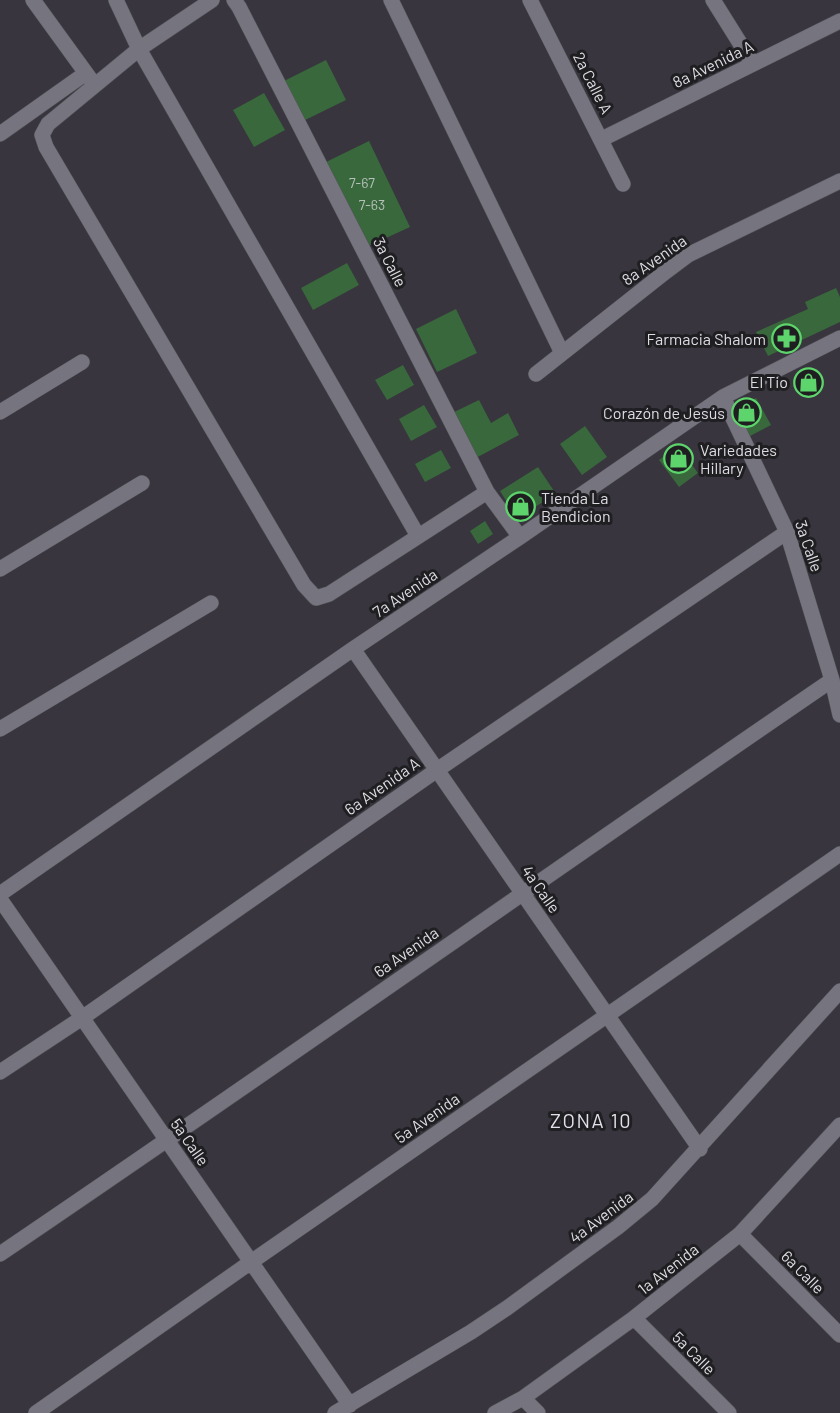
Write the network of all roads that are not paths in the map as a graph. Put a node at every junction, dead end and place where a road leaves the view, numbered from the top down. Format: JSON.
{"nodes":[{"id":1,"x":33,"y":0,"type":"edge"},
{"id":2,"x":116,"y":0,"type":"edge"},
{"id":3,"x":212,"y":0,"type":"edge"},
{"id":4,"x":234,"y":0,"type":"edge"},
{"id":5,"x":391,"y":0,"type":"edge"},
{"id":6,"x":530,"y":0,"type":"edge"},
{"id":7,"x":713,"y":0,"type":"edge"},
{"id":8,"x":840,"y":21,"type":"edge"},
{"id":9,"x":139,"y":49,"type":"junction"},
{"id":10,"x":753,"y":64,"type":"junction"},
{"id":11,"x":90,"y":79,"type":"junction"},
{"id":12,"x":0,"y":134,"type":"edge"},
{"id":13,"x":602,"y":139,"type":"junction"},
{"id":14,"x":840,"y":181,"type":"edge"},
{"id":15,"x":623,"y":184,"type":"dead end"},
{"id":16,"x":840,"y":338,"type":"edge"},
{"id":17,"x":562,"y":353,"type":"junction"},
{"id":18,"x":82,"y":362,"type":"dead end"},
{"id":19,"x":536,"y":374,"type":"dead end"},
{"id":20,"x":723,"y":397,"type":"junction"},
{"id":21,"x":0,"y":412,"type":"edge"},
{"id":22,"x":142,"y":483,"type":"dead end"},
{"id":23,"x":487,"y":492,"type":"junction"},
{"id":24,"x":787,"y":532,"type":"junction"},
{"id":25,"x":418,"y":536,"type":"junction"},
{"id":26,"x":520,"y":537,"type":"junction"},
{"id":27,"x":0,"y":569,"type":"edge"},
{"id":28,"x":211,"y":603,"type":"dead end"},
{"id":29,"x":353,"y":649,"type":"junction"},
{"id":30,"x":832,"y":680,"type":"junction"},
{"id":31,"x":840,"y":715,"type":"edge"},
{"id":32,"x":0,"y":729,"type":"edge"},
{"id":33,"x":437,"y":770,"type":"junction"},
{"id":34,"x":840,"y":854,"type":"edge"},
{"id":35,"x":522,"y":892,"type":"junction"},
{"id":36,"x":0,"y":894,"type":"edge"},
{"id":37,"x":0,"y":899,"type":"edge"},
{"id":38,"x":840,"y":991,"type":"edge"},
{"id":39,"x":607,"y":1016,"type":"junction"},
{"id":40,"x":82,"y":1018,"type":"junction"},
{"id":41,"x":0,"y":1072,"type":"edge"},
{"id":42,"x":840,"y":1125,"type":"edge"},
{"id":43,"x":167,"y":1141,"type":"junction"},
{"id":44,"x":700,"y":1149,"type":"junction"},
{"id":45,"x":741,"y":1234,"type":"junction"},
{"id":46,"x":0,"y":1254,"type":"edge"},
{"id":47,"x":251,"y":1262,"type":"junction"},
{"id":48,"x":634,"y":1318,"type":"junction"},
{"id":49,"x":838,"y":1327,"type":"edge"},
{"id":50,"x":523,"y":1398,"type":"junction"},
{"id":51,"x":350,"y":1405,"type":"junction"},
{"id":52,"x":36,"y":1413,"type":"edge"},
{"id":53,"x":335,"y":1413,"type":"edge"},
{"id":54,"x":495,"y":1413,"type":"edge"},
{"id":55,"x":538,"y":1413,"type":"edge"},
{"id":56,"x":729,"y":1413,"type":"edge"}],
"edges":[{"from":1,"to":11,"type":"street"},
{"from":2,"to":9,"type":"street"},
{"from":3,"to":9,"type":"street"},
{"from":4,"to":23,"type":"street","name":"3a Calle"},
{"from":5,"to":17,"type":"street"},
{"from":6,"to":13,"type":"street","name":"2a Calle A"},
{"from":7,"to":10,"type":"street"},
{"from":8,"to":10,"type":"street","name":"8a Avenida A"},
{"from":9,"to":11,"type":"street"},
{"from":9,"to":25,"type":"street"},
{"from":10,"to":13,"type":"street","name":"8a Avenida A"},
{"from":11,"to":12,"type":"street"},
{"from":11,"to":25,"type":"street"},
{"from":13,"to":15,"type":"street","name":"2a Calle A"},
{"from":14,"to":17,"type":"street","name":"8a Avenida"},
{"from":16,"to":20,"type":"street","name":"7a Avenida"},
{"from":17,"to":19,"type":"street","name":"8a Avenida"},
{"from":18,"to":21,"type":"street"},
{"from":20,"to":24,"type":"street","name":"3a Calle"},
{"from":20,"to":26,"type":"street","name":"7a Avenida"},
{"from":22,"to":27,"type":"street"},
{"from":23,"to":25,"type":"street"},
{"from":23,"to":26,"type":"street","name":"3a Calle"},
{"from":24,"to":30,"type":"street","name":"3a Calle"},
{"from":24,"to":33,"type":"street","name":"6a Avenida A"},
{"from":26,"to":29,"type":"street","name":"7a Avenida"},
{"from":28,"to":32,"type":"street"},
{"from":29,"to":33,"type":"street","name":"4a Calle"},
{"from":29,"to":36,"type":"street","name":"7a Avenida"},
{"from":30,"to":31,"type":"street","name":"3a Calle"},
{"from":30,"to":35,"type":"street","name":"6a Avenida"},
{"from":33,"to":35,"type":"street","name":"4a Calle"},
{"from":33,"to":40,"type":"street","name":"6a Avenida A"},
{"from":34,"to":39,"type":"street","name":"5a Avenida"},
{"from":35,"to":39,"type":"street","name":"4a Calle"},
{"from":35,"to":43,"type":"street","name":"6a Avenida"},
{"from":37,"to":40,"type":"street","name":"5a Calle"},
{"from":38,"to":44,"type":"street","name":"4a Avenida"},
{"from":39,"to":44,"type":"street","name":"4a Calle"},
{"from":39,"to":47,"type":"street","name":"5a Avenida"},
{"from":40,"to":41,"type":"street","name":"6a Avenida A"},
{"from":40,"to":43,"type":"street","name":"5a Calle"},
{"from":42,"to":45,"type":"street","name":"1a Avenida"},
{"from":43,"to":46,"type":"street","name":"6a Avenida"},
{"from":43,"to":47,"type":"street","name":"5a Calle"},
{"from":44,"to":51,"type":"street","name":"4a Avenida"},
{"from":45,"to":48,"type":"street","name":"1a Avenida"},
{"from":45,"to":49,"type":"street","name":"6a Calle"},
{"from":47,"to":51,"type":"street","name":"5a Calle"},
{"from":47,"to":52,"type":"street","name":"5a Avenida"},
{"from":48,"to":50,"type":"street","name":"1a Avenida"},
{"from":48,"to":56,"type":"street","name":"5a Calle"},
{"from":50,"to":54,"type":"street","name":"1a Avenida"},
{"from":50,"to":55,"type":"street"},
{"from":51,"to":53,"type":"street","name":"4a Avenida"}]}
